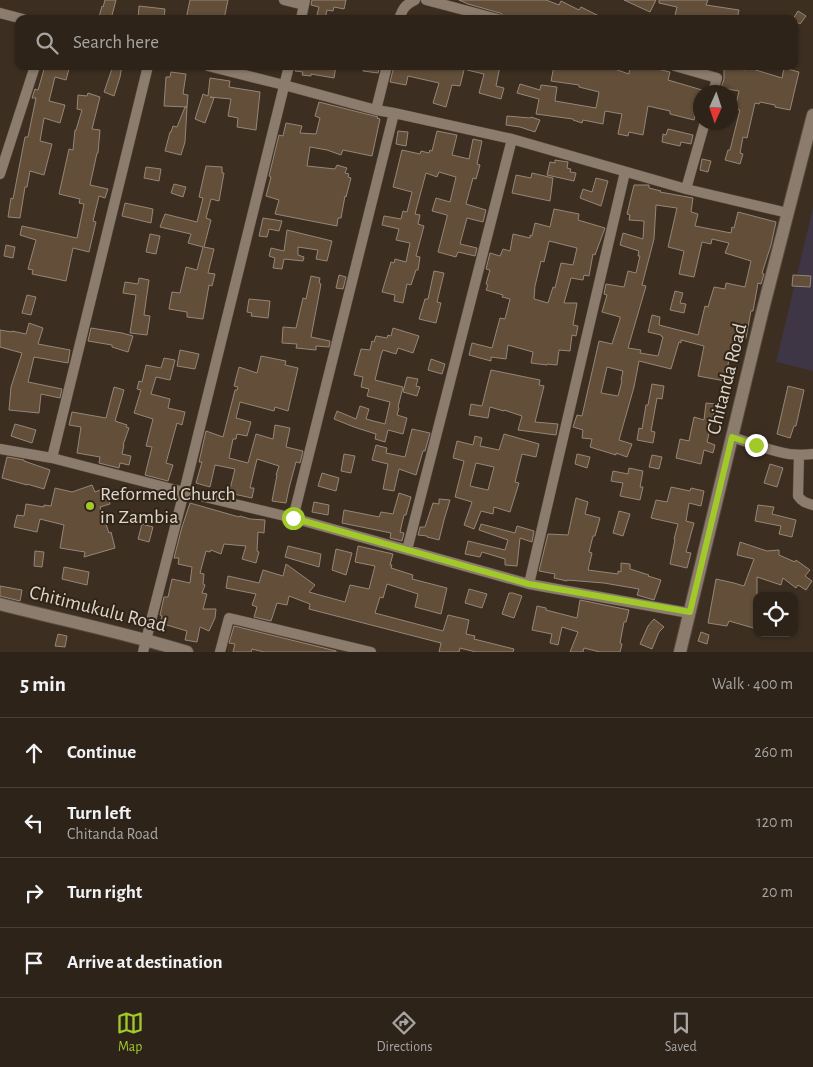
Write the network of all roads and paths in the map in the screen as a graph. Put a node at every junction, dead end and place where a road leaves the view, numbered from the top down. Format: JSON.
{"nodes":[{"id":1,"x":284,"y":0,"type":"edge"},
{"id":2,"x":416,"y":0,"type":"edge"},
{"id":3,"x":426,"y":0,"type":"edge"},
{"id":4,"x":304,"y":3,"type":"edge"},
{"id":5,"x":0,"y":13,"type":"edge"},
{"id":6,"x":401,"y":15,"type":"edge"},
{"id":7,"x":483,"y":15,"type":"edge"},
{"id":8,"x":15,"y":17,"type":"edge"},
{"id":9,"x":34,"y":70,"type":"edge"},
{"id":10,"x":147,"y":70,"type":"edge"},
{"id":11,"x":224,"y":70,"type":"edge"},
{"id":12,"x":288,"y":70,"type":"edge"},
{"id":13,"x":386,"y":70,"type":"edge"},
{"id":14,"x":688,"y":70,"type":"edge"},
{"id":15,"x":284,"y":85,"type":"junction"},
{"id":16,"x":715,"y":85,"type":"edge"},
{"id":17,"x":376,"y":110,"type":"junction"},
{"id":18,"x":394,"y":113,"type":"junction"},
{"id":19,"x":813,"y":115,"type":"edge"},
{"id":20,"x":702,"y":130,"type":"edge"},
{"id":21,"x":512,"y":139,"type":"junction"},
{"id":22,"x":625,"y":172,"type":"junction"},
{"id":23,"x":0,"y":174,"type":"edge"},
{"id":24,"x":686,"y":189,"type":"junction"},
{"id":25,"x":788,"y":213,"type":"junction"},
{"id":26,"x":732,"y":437,"type":"junction"},
{"id":27,"x":813,"y":445,"type":"edge"},
{"id":28,"x":0,"y":449,"type":"edge"},
{"id":29,"x":806,"y":455,"type":"edge"},
{"id":30,"x":52,"y":458,"type":"junction"},
{"id":31,"x":184,"y":492,"type":"junction"},
{"id":32,"x":813,"y":505,"type":"edge"},
{"id":33,"x":293,"y":518,"type":"junction"},
{"id":34,"x":407,"y":550,"type":"junction"},
{"id":35,"x":529,"y":584,"type":"junction"},
{"id":36,"x":0,"y":604,"type":"edge"},
{"id":37,"x":690,"y":612,"type":"junction"},
{"id":38,"x":147,"y":639,"type":"junction"},
{"id":39,"x":143,"y":652,"type":"edge"},
{"id":40,"x":187,"y":652,"type":"edge"},
{"id":41,"x":220,"y":652,"type":"edge"},
{"id":42,"x":371,"y":652,"type":"edge"},
{"id":43,"x":680,"y":652,"type":"edge"}],
"edges":[{"from":1,"to":4,"type":"street"},
{"from":2,"to":6,"type":"street"},
{"from":3,"to":7,"type":"street"},
{"from":5,"to":8,"type":"street"},
{"from":9,"to":23,"type":"street"},
{"from":10,"to":30,"type":"street"},
{"from":11,"to":15,"type":"street"},
{"from":12,"to":15,"type":"street"},
{"from":13,"to":17,"type":"street"},
{"from":14,"to":16,"type":"street"},
{"from":15,"to":17,"type":"street"},
{"from":15,"to":31,"type":"street"},
{"from":17,"to":18,"type":"street"},
{"from":18,"to":21,"type":"street"},
{"from":18,"to":33,"type":"street"},
{"from":19,"to":25,"type":"street","name":"Chitanda Road"},
{"from":20,"to":24,"type":"street"},
{"from":21,"to":22,"type":"street"},
{"from":21,"to":34,"type":"street"},
{"from":22,"to":24,"type":"street"},
{"from":22,"to":35,"type":"street"},
{"from":24,"to":25,"type":"street"},
{"from":25,"to":26,"type":"street","name":"Chitanda Road"},
{"from":26,"to":29,"type":"street"},
{"from":26,"to":37,"type":"street","name":"Chitanda Road"},
{"from":27,"to":29,"type":"street"},
{"from":28,"to":30,"type":"street"},
{"from":29,"to":32,"type":"street"},
{"from":30,"to":31,"type":"street"},
{"from":31,"to":33,"type":"street"},
{"from":31,"to":38,"type":"street"},
{"from":33,"to":34,"type":"street"},
{"from":34,"to":35,"type":"street"},
{"from":35,"to":37,"type":"street"},
{"from":36,"to":38,"type":"street","name":"Chitimukulu Road"},
{"from":37,"to":43,"type":"street","name":"Chitanda Road"},
{"from":38,"to":39,"type":"street"},
{"from":38,"to":40,"type":"street","name":"Chitimukulu Road"},
{"from":41,"to":42,"type":"street"}]}
